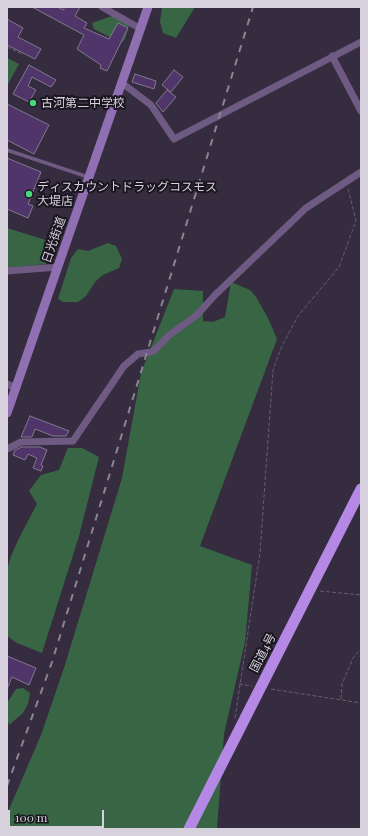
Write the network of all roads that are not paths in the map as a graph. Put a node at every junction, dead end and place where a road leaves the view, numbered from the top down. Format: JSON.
{"nodes":[{"id":1,"x":102,"y":7,"type":"edge"},
{"id":2,"x":148,"y":7,"type":"edge"},
{"id":3,"x":141,"y":29,"type":"junction"},
{"id":4,"x":361,"y":42,"type":"edge"},
{"id":5,"x":332,"y":56,"type":"junction"},
{"id":6,"x":122,"y":83,"type":"junction"},
{"id":7,"x":361,"y":111,"type":"edge"},
{"id":8,"x":7,"y":150,"type":"edge"},
{"id":9,"x":361,"y":172,"type":"edge"},
{"id":10,"x":89,"y":177,"type":"junction"},
{"id":11,"x":58,"y":268,"type":"junction"},
{"id":12,"x":7,"y":271,"type":"edge"},
{"id":13,"x":12,"y":386,"type":"edge"},
{"id":14,"x":7,"y":413,"type":"edge"},
{"id":15,"x":7,"y":449,"type":"edge"},
{"id":16,"x":361,"y":489,"type":"edge"},
{"id":17,"x":189,"y":829,"type":"edge"}],
"edges":[{"from":1,"to":3,"type":"street"},
{"from":2,"to":3,"type":"main road","name":"日光街道"},
{"from":3,"to":6,"type":"main road","name":"日光街道"},
{"from":4,"to":5,"type":"street"},
{"from":5,"to":6,"type":"street"},
{"from":5,"to":7,"type":"street"},
{"from":6,"to":10,"type":"main road","name":"日光街道"},
{"from":8,"to":10,"type":"lane"},
{"from":9,"to":15,"type":"street"},
{"from":10,"to":11,"type":"main road","name":"日光街道"},
{"from":11,"to":12,"type":"street"},
{"from":11,"to":13,"type":"main road","name":"日光街道"},
{"from":13,"to":14,"type":"main road","name":"日光街道"},
{"from":16,"to":17,"type":"highway","name":"国道4号"}]}
